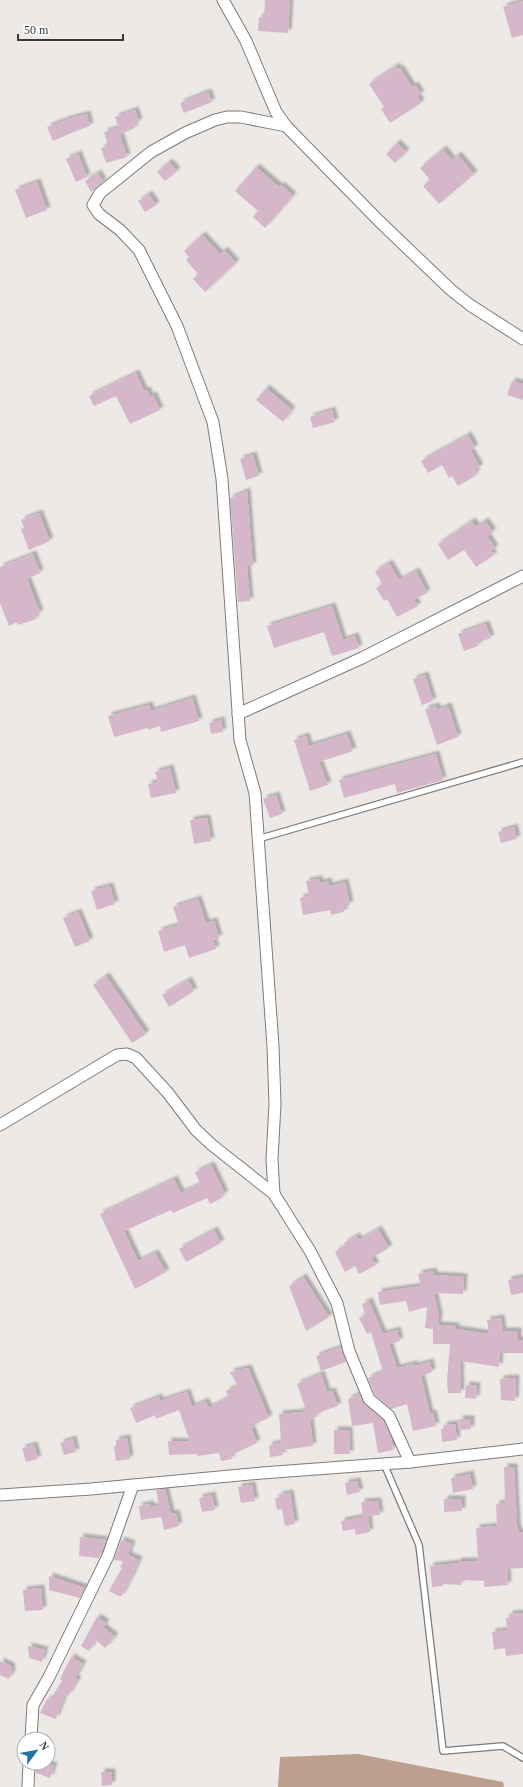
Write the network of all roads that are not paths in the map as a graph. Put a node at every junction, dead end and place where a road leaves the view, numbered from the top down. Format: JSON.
{"nodes":[{"id":1,"x":223,"y":0,"type":"edge"},
{"id":2,"x":286,"y":126,"type":"junction"},
{"id":3,"x":523,"y":339,"type":"edge"},
{"id":4,"x":523,"y":576,"type":"edge"},
{"id":5,"x":238,"y":714,"type":"junction"},
{"id":6,"x":523,"y":762,"type":"edge"},
{"id":7,"x":258,"y":839,"type":"junction"},
{"id":8,"x":0,"y":1125,"type":"edge"},
{"id":9,"x":274,"y":1194,"type":"junction"},
{"id":10,"x":523,"y":1449,"type":"edge"},
{"id":11,"x":410,"y":1462,"type":"junction"},
{"id":12,"x":384,"y":1464,"type":"junction"},
{"id":13,"x":133,"y":1485,"type":"junction"},
{"id":14,"x":0,"y":1495,"type":"edge"},
{"id":15,"x":31,"y":1731,"type":"edge"},
{"id":16,"x":523,"y":1758,"type":"edge"},
{"id":17,"x":29,"y":1771,"type":"edge"},
{"id":18,"x":28,"y":1787,"type":"edge"}],
"edges":[{"from":1,"to":2,"type":"street"},
{"from":2,"to":3,"type":"street"},
{"from":2,"to":5,"type":"street"},
{"from":4,"to":5,"type":"street"},
{"from":5,"to":7,"type":"street"},
{"from":6,"to":7,"type":"lane"},
{"from":7,"to":9,"type":"street"},
{"from":8,"to":9,"type":"street"},
{"from":9,"to":11,"type":"street"},
{"from":10,"to":11,"type":"street"},
{"from":11,"to":12,"type":"street"},
{"from":12,"to":13,"type":"street"},
{"from":12,"to":16,"type":"lane"},
{"from":13,"to":14,"type":"street"},
{"from":13,"to":15,"type":"street"},
{"from":17,"to":18,"type":"street"}]}
